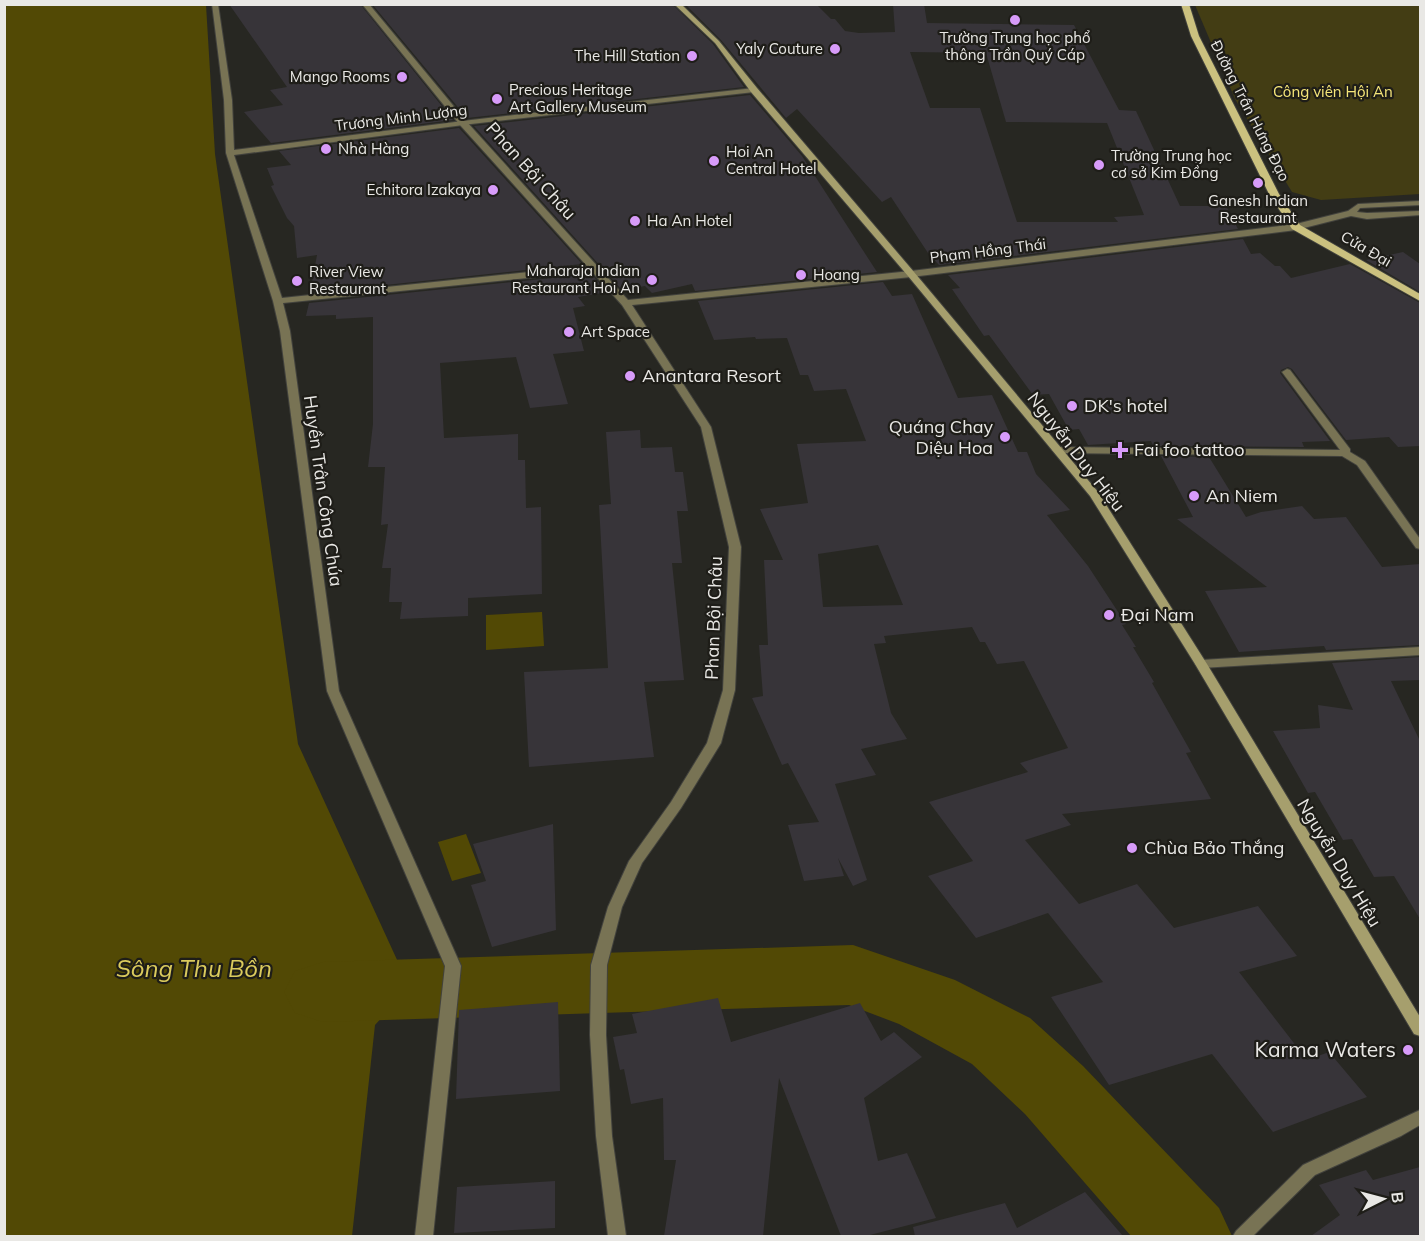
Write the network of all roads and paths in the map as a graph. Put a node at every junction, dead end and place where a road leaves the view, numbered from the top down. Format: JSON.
{"nodes":[{"id":1,"x":215,"y":4,"type":"edge"},
{"id":2,"x":365,"y":4,"type":"edge"},
{"id":3,"x":676,"y":4,"type":"edge"},
{"id":4,"x":1185,"y":4,"type":"edge"},
{"id":5,"x":754,"y":90,"type":"junction"},
{"id":6,"x":464,"y":123,"type":"junction"},
{"id":7,"x":230,"y":153,"type":"junction"},
{"id":8,"x":1420,"y":203,"type":"edge"},
{"id":9,"x":1351,"y":213,"type":"junction"},
{"id":10,"x":1420,"y":213,"type":"edge"},
{"id":11,"x":1296,"y":227,"type":"junction"},
{"id":12,"x":595,"y":268,"type":"junction"},
{"id":13,"x":911,"y":274,"type":"junction"},
{"id":14,"x":1420,"y":297,"type":"edge"},
{"id":15,"x":278,"y":301,"type":"junction"},
{"id":16,"x":626,"y":303,"type":"junction"},
{"id":17,"x":1287,"y":372,"type":"dead end"},
{"id":18,"x":1056,"y":450,"type":"junction"},
{"id":19,"x":1344,"y":453,"type":"junction"},
{"id":20,"x":1420,"y":546,"type":"edge"},
{"id":21,"x":1420,"y":651,"type":"edge"},
{"id":22,"x":1202,"y":664,"type":"junction"},
{"id":23,"x":1420,"y":1030,"type":"edge"},
{"id":24,"x":1420,"y":1117,"type":"edge"},
{"id":25,"x":424,"y":1236,"type":"edge"},
{"id":26,"x":617,"y":1236,"type":"edge"},
{"id":27,"x":1242,"y":1236,"type":"edge"}],
"edges":[{"from":1,"to":7,"type":"street","name":"Huyền Trân Công Chúa"},
{"from":2,"to":6,"type":"street","name":"Phan Bội Châu"},
{"from":3,"to":5,"type":"main road","name":"Nguyễn Duy Hiệu"},
{"from":4,"to":11,"type":"main road","name":"Đường Trần Hưng Đạo"},
{"from":5,"to":6,"type":"street","name":"Trương Minh Lượng"},
{"from":5,"to":13,"type":"main road","name":"Nguyễn Duy Hiệu"},
{"from":6,"to":7,"type":"street","name":"Trương Minh Lượng"},
{"from":6,"to":12,"type":"street","name":"Phan Bội Châu"},
{"from":7,"to":15,"type":"street","name":"Huyền Trân Công Chúa"},
{"from":8,"to":9,"type":"street","name":"Phạm Hồng Thái"},
{"from":9,"to":10,"type":"street","name":"Phạm Hồng Thái"},
{"from":9,"to":11,"type":"street","name":"Phạm Hồng Thái"},
{"from":11,"to":13,"type":"street","name":"Phạm Hồng Thái"},
{"from":11,"to":14,"type":"main road","name":"Cửa Đại"},
{"from":12,"to":15,"type":"street"},
{"from":12,"to":16,"type":"street","name":"Phan Bội Châu"},
{"from":13,"to":16,"type":"street","name":"Phạm Hồng Thái"},
{"from":13,"to":18,"type":"main road","name":"Nguyễn Duy Hiệu"},
{"from":15,"to":25,"type":"street","name":"Huyền Trân Công Chúa"},
{"from":16,"to":26,"type":"street","name":"Phan Bội Châu"},
{"from":17,"to":19,"type":"street"},
{"from":18,"to":19,"type":"street"},
{"from":18,"to":22,"type":"main road","name":"Nguyễn Duy Hiệu"},
{"from":19,"to":20,"type":"street"},
{"from":21,"to":22,"type":"street"},
{"from":22,"to":23,"type":"main road","name":"Nguyễn Duy Hiệu"},
{"from":24,"to":27,"type":"street"}]}
